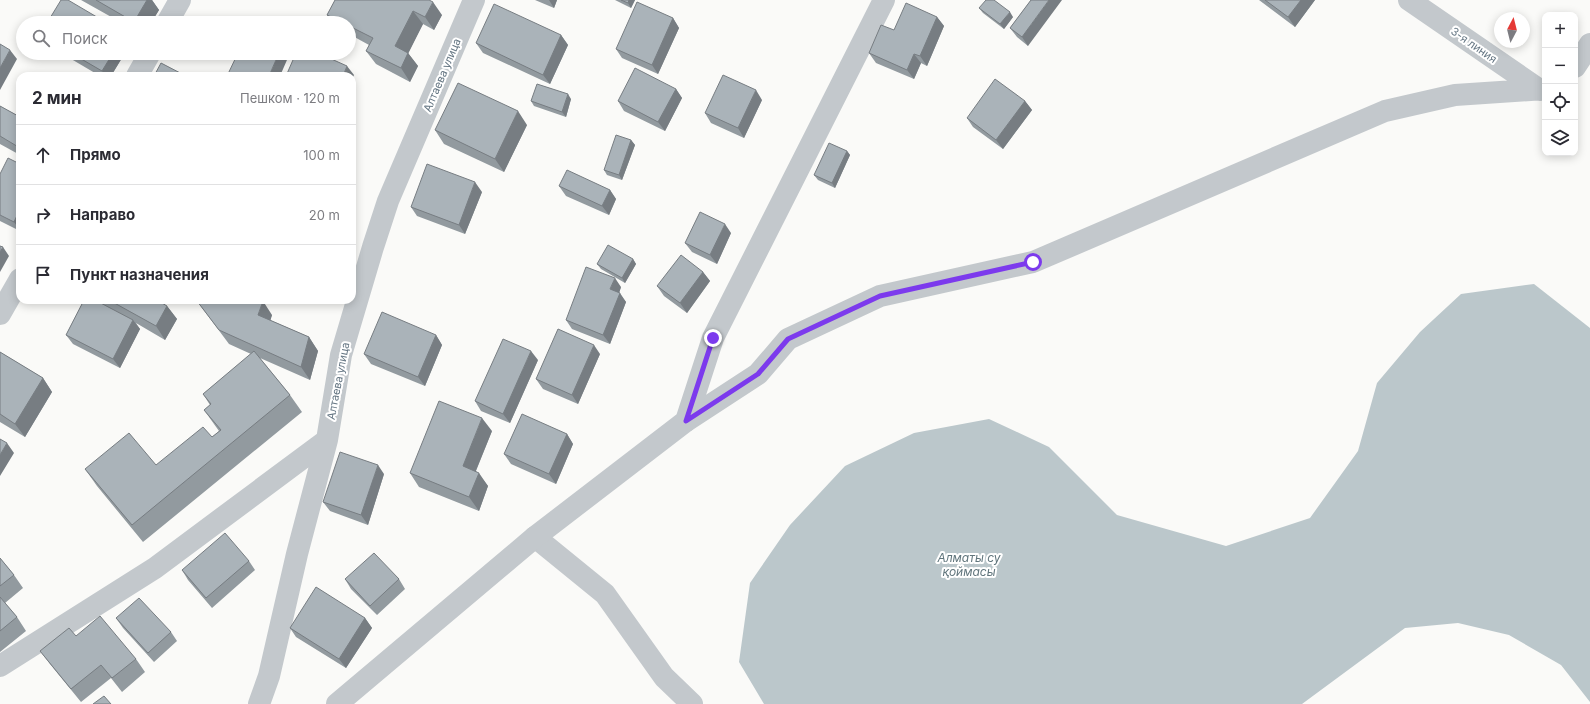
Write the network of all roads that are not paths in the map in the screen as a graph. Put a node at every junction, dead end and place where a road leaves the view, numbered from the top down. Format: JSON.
{"nodes":[{"id":1,"x":180,"y":0,"type":"edge"},
{"id":2,"x":474,"y":0,"type":"edge"},
{"id":3,"x":884,"y":0,"type":"edge"},
{"id":4,"x":1409,"y":0,"type":"edge"},
{"id":5,"x":171,"y":16,"type":"edge"},
{"id":6,"x":1590,"y":44,"type":"edge"},
{"id":7,"x":146,"y":60,"type":"edge"},
{"id":8,"x":1578,"y":62,"type":"edge"},
{"id":9,"x":139,"y":72,"type":"edge"},
{"id":10,"x":1542,"y":90,"type":"edge"},
{"id":11,"x":16,"y":286,"type":"edge"},
{"id":12,"x":0,"y":314,"type":"edge"},
{"id":13,"x":686,"y":421,"type":"junction"},
{"id":14,"x":327,"y":440,"type":"junction"},
{"id":15,"x":535,"y":536,"type":"junction"},
{"id":16,"x":0,"y":666,"type":"edge"},
{"id":17,"x":259,"y":704,"type":"edge"},
{"id":18,"x":337,"y":704,"type":"edge"},
{"id":19,"x":692,"y":704,"type":"edge"}],
"edges":[{"from":1,"to":5,"type":"street"},
{"from":2,"to":14,"type":"street","name":"Алтаева улица"},
{"from":3,"to":13,"type":"street"},
{"from":4,"to":10,"type":"street","name":"3-я линия"},
{"from":6,"to":8,"type":"street"},
{"from":7,"to":9,"type":"street"},
{"from":10,"to":13,"type":"street"},
{"from":11,"to":12,"type":"street"},
{"from":13,"to":15,"type":"street"},
{"from":14,"to":16,"type":"street"},
{"from":14,"to":17,"type":"street","name":"Алтаева улица"},
{"from":15,"to":18,"type":"street"},
{"from":15,"to":19,"type":"street"}]}
